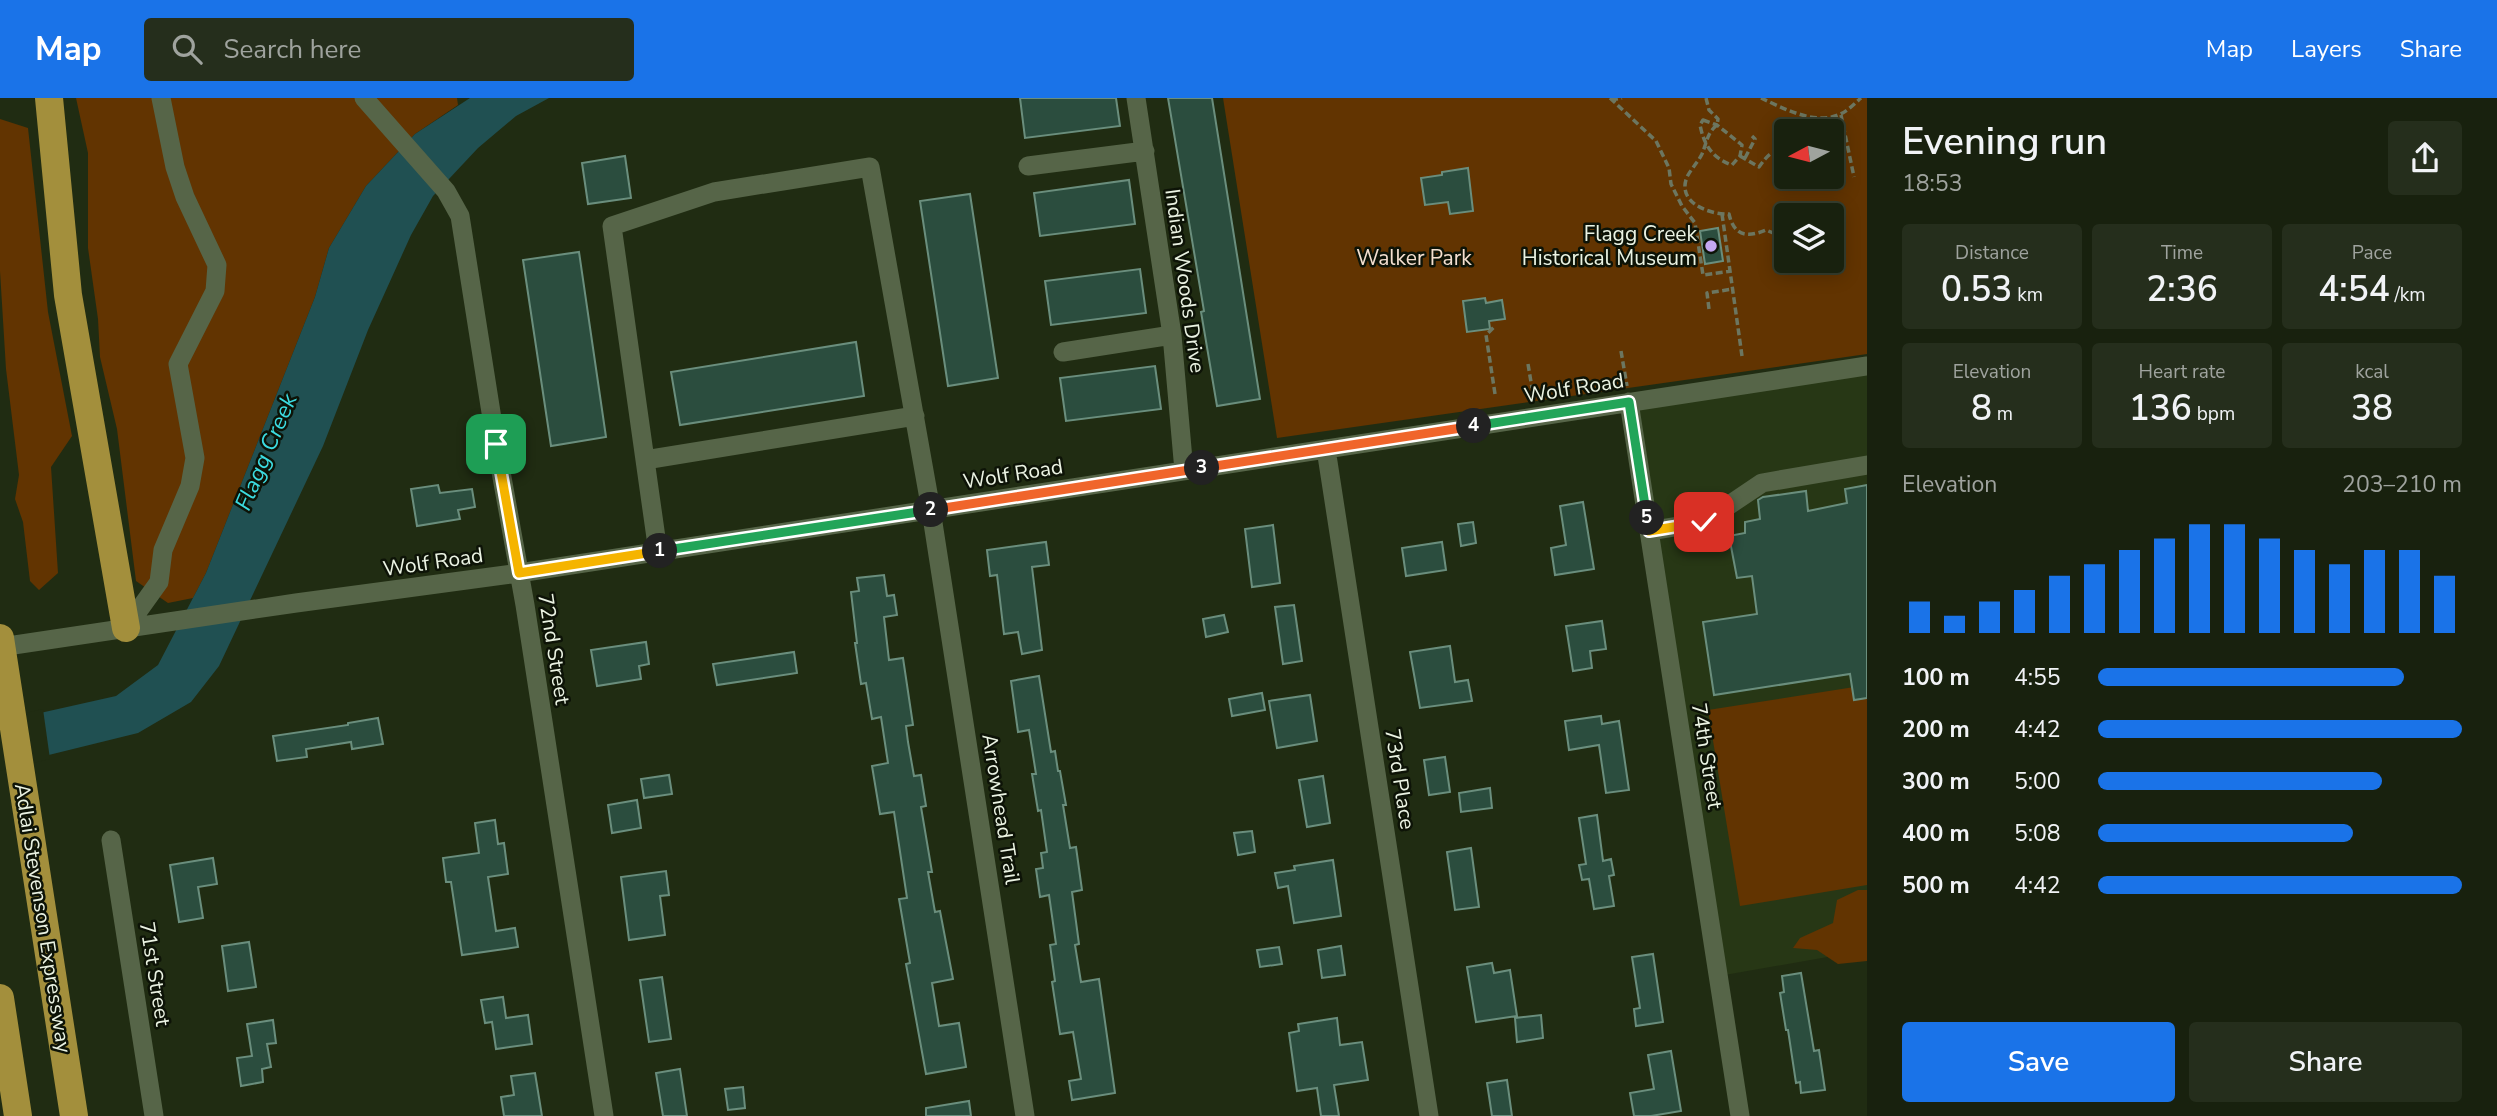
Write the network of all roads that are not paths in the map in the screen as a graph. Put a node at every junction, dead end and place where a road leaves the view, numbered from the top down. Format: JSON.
{"nodes":[{"id":1,"x":49,"y":98,"type":"edge"},
{"id":2,"x":161,"y":98,"type":"edge"},
{"id":3,"x":364,"y":98,"type":"edge"},
{"id":4,"x":1136,"y":98,"type":"edge"},
{"id":5,"x":1145,"y":151,"type":"junction"},
{"id":6,"x":1028,"y":166,"type":"dead end"},
{"id":7,"x":1172,"y":335,"type":"junction"},
{"id":8,"x":1063,"y":352,"type":"dead end"},
{"id":9,"x":1867,"y":366,"type":"edge"},
{"id":10,"x":1629,"y":402,"type":"junction"},
{"id":11,"x":915,"y":416,"type":"junction"},
{"id":12,"x":1326,"y":449,"type":"junction"},
{"id":13,"x":645,"y":460,"type":"junction"},
{"id":14,"x":1867,"y":465,"type":"edge"},
{"id":15,"x":1184,"y":471,"type":"junction"},
{"id":16,"x":931,"y":510,"type":"junction"},
{"id":17,"x":1649,"y":531,"type":"junction"},
{"id":18,"x":658,"y":552,"type":"junction"},
{"id":19,"x":519,"y":573,"type":"junction"},
{"id":20,"x":126,"y":628,"type":"junction"},
{"id":21,"x":0,"y":638,"type":"edge"},
{"id":22,"x":0,"y":647,"type":"edge"},
{"id":23,"x":111,"y":839,"type":"dead end"},
{"id":24,"x":0,"y":998,"type":"edge"},
{"id":25,"x":0,"y":1073,"type":"edge"},
{"id":26,"x":4,"y":1116,"type":"edge"},
{"id":27,"x":18,"y":1116,"type":"edge"},
{"id":28,"x":74,"y":1116,"type":"edge"},
{"id":29,"x":154,"y":1116,"type":"edge"},
{"id":30,"x":604,"y":1116,"type":"edge"},
{"id":31,"x":1025,"y":1116,"type":"edge"},
{"id":32,"x":1429,"y":1116,"type":"edge"},
{"id":33,"x":1741,"y":1116,"type":"edge"}],
"edges":[{"from":1,"to":20,"type":"highway"},
{"from":2,"to":20,"type":"street"},
{"from":3,"to":19,"type":"street","name":"72nd Street"},
{"from":4,"to":5,"type":"street","name":"Indian Woods Drive"},
{"from":5,"to":6,"type":"street"},
{"from":5,"to":7,"type":"street","name":"Indian Woods Drive"},
{"from":7,"to":8,"type":"street"},
{"from":7,"to":15,"type":"street","name":"Indian Woods Drive"},
{"from":9,"to":10,"type":"street","name":"Wolf Road"},
{"from":10,"to":12,"type":"street","name":"Wolf Road"},
{"from":10,"to":17,"type":"street","name":"74th Street"},
{"from":11,"to":13,"type":"street"},
{"from":11,"to":13,"type":"street","name":"Arrowhead Trail"},
{"from":11,"to":16,"type":"street","name":"Arrowhead Trail"},
{"from":12,"to":15,"type":"street","name":"Wolf Road"},
{"from":12,"to":32,"type":"street","name":"73rd Place"},
{"from":13,"to":18,"type":"street"},
{"from":14,"to":17,"type":"street"},
{"from":15,"to":16,"type":"street","name":"Wolf Road"},
{"from":16,"to":18,"type":"street","name":"Wolf Road"},
{"from":16,"to":31,"type":"street","name":"Arrowhead Trail"},
{"from":17,"to":33,"type":"street","name":"74th Street"},
{"from":18,"to":19,"type":"street","name":"Wolf Road"},
{"from":19,"to":20,"type":"street","name":"Wolf Road"},
{"from":19,"to":30,"type":"street","name":"72nd Street"},
{"from":20,"to":22,"type":"street","name":"Wolf Road"},
{"from":21,"to":28,"type":"highway","name":"Adlai Stevenson Expressway"},
{"from":23,"to":29,"type":"street","name":"71st Street"},
{"from":24,"to":27,"type":"highway"},
{"from":25,"to":26,"type":"highway"}]}
